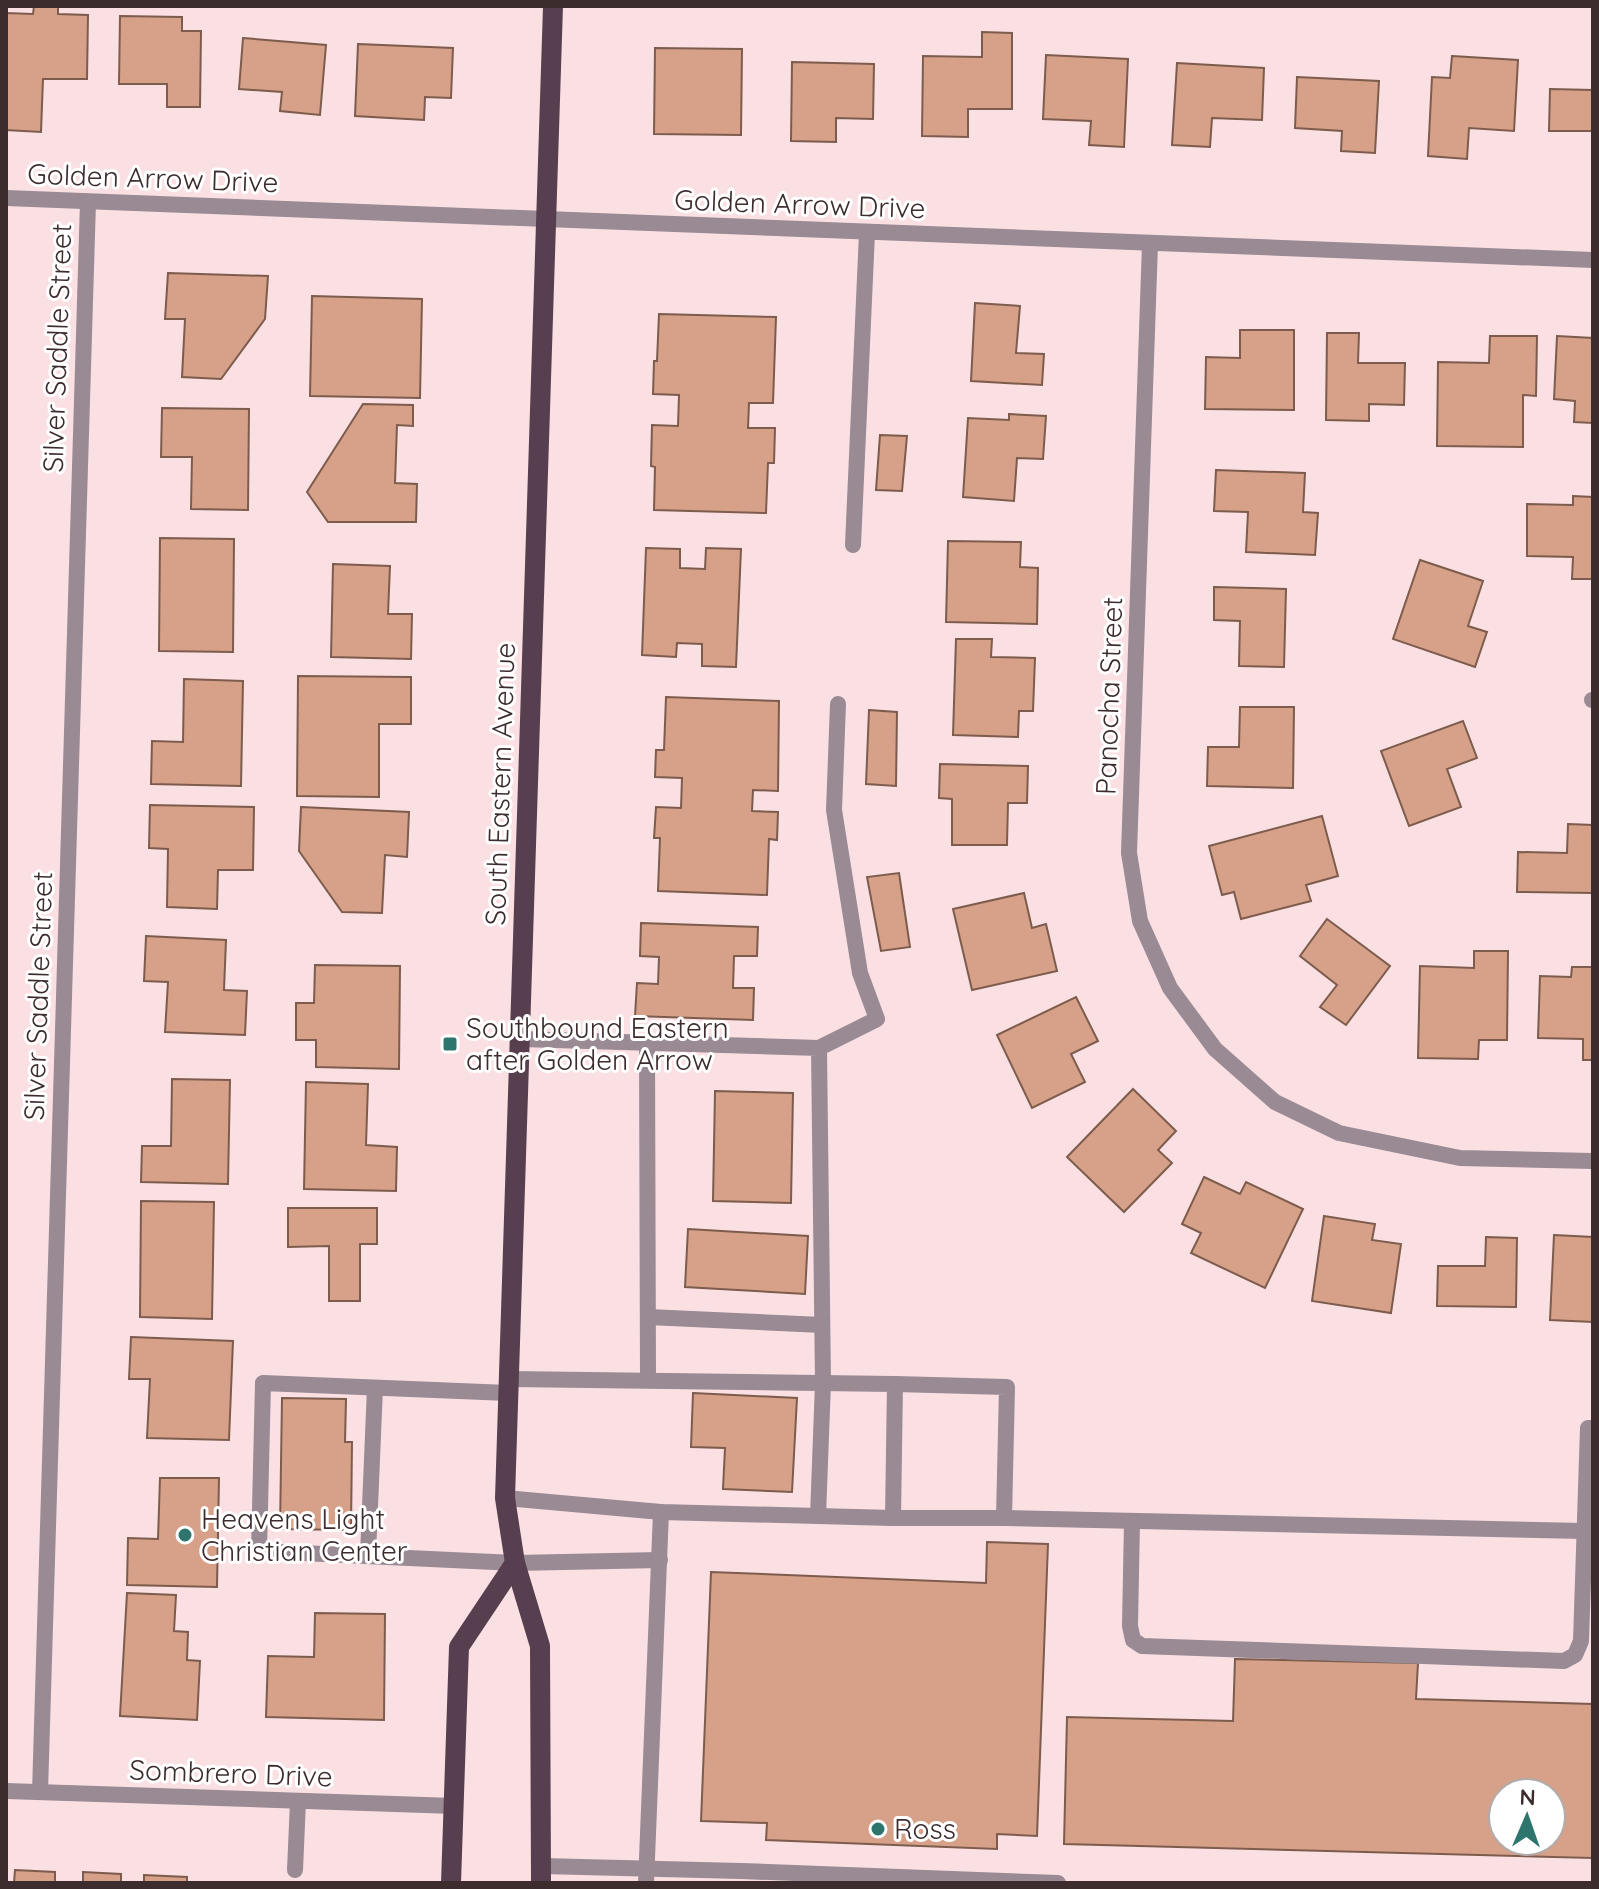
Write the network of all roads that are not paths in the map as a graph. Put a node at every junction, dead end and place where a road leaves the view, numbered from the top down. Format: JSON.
{"nodes":[{"id":1,"x":553,"y":6,"type":"edge"},
{"id":2,"x":6,"y":198,"type":"edge"},
{"id":3,"x":88,"y":202,"type":"junction"},
{"id":4,"x":546,"y":220,"type":"junction"},
{"id":5,"x":867,"y":233,"type":"junction"},
{"id":6,"x":1150,"y":244,"type":"junction"},
{"id":7,"x":1593,"y":260,"type":"edge"},
{"id":8,"x":853,"y":545,"type":"dead end"},
{"id":9,"x":838,"y":704,"type":"dead end"},
{"id":10,"x":520,"y":1039,"type":"junction"},
{"id":11,"x":647,"y":1042,"type":"junction"},
{"id":12,"x":819,"y":1048,"type":"junction"},
{"id":13,"x":1593,"y":1161,"type":"edge"},
{"id":14,"x":648,"y":1317,"type":"junction"},
{"id":15,"x":822,"y":1325,"type":"junction"},
{"id":16,"x":648,"y":1380,"type":"junction"},
{"id":17,"x":823,"y":1383,"type":"junction"},
{"id":18,"x":895,"y":1384,"type":"junction"},
{"id":19,"x":509,"y":1386,"type":"junction"},
{"id":20,"x":375,"y":1388,"type":"junction"},
{"id":21,"x":1593,"y":1428,"type":"edge"},
{"id":22,"x":505,"y":1498,"type":"junction"},
{"id":23,"x":661,"y":1512,"type":"junction"},
{"id":24,"x":818,"y":1516,"type":"junction"},
{"id":25,"x":893,"y":1518,"type":"junction"},
{"id":26,"x":1004,"y":1518,"type":"junction"},
{"id":27,"x":1132,"y":1521,"type":"junction"},
{"id":28,"x":1584,"y":1531,"type":"junction"},
{"id":29,"x":368,"y":1554,"type":"junction"},
{"id":30,"x":660,"y":1560,"type":"junction"},
{"id":31,"x":515,"y":1563,"type":"junction"},
{"id":32,"x":6,"y":1791,"type":"edge"},
{"id":33,"x":40,"y":1792,"type":"junction"},
{"id":34,"x":298,"y":1801,"type":"junction"},
{"id":35,"x":454,"y":1806,"type":"junction"},
{"id":36,"x":295,"y":1870,"type":"dead end"},
{"id":37,"x":542,"y":1874,"type":"edge"},
{"id":38,"x":646,"y":1875,"type":"edge"},
{"id":39,"x":451,"y":1883,"type":"edge"},
{"id":40,"x":1058,"y":1883,"type":"edge"}],
"edges":[{"from":1,"to":4,"type":"main road","name":"South Eastern Avenue"},
{"from":2,"to":3,"type":"street","name":"Golden Arrow Drive"},
{"from":3,"to":4,"type":"street","name":"Golden Arrow Drive"},
{"from":3,"to":33,"type":"street","name":"Silver Saddle Street"},
{"from":4,"to":5,"type":"street","name":"Golden Arrow Drive"},
{"from":4,"to":10,"type":"main road","name":"South Eastern Avenue"},
{"from":5,"to":6,"type":"street","name":"Golden Arrow Drive"},
{"from":5,"to":8,"type":"street"},
{"from":6,"to":7,"type":"street","name":"Golden Arrow Drive"},
{"from":6,"to":13,"type":"street","name":"Panocha Street"},
{"from":9,"to":12,"type":"street"},
{"from":10,"to":11,"type":"street"},
{"from":10,"to":19,"type":"main road","name":"South Eastern Avenue"},
{"from":11,"to":12,"type":"street"},
{"from":11,"to":14,"type":"street"},
{"from":12,"to":15,"type":"street"},
{"from":14,"to":15,"type":"street"},
{"from":14,"to":16,"type":"street"},
{"from":15,"to":17,"type":"street"},
{"from":16,"to":17,"type":"street"},
{"from":16,"to":19,"type":"street"},
{"from":17,"to":18,"type":"street"},
{"from":17,"to":24,"type":"street"},
{"from":18,"to":25,"type":"street"},
{"from":18,"to":26,"type":"street"},
{"from":19,"to":20,"type":"street"},
{"from":19,"to":22,"type":"main road","name":"South Eastern Avenue"},
{"from":20,"to":29,"type":"street"},
{"from":20,"to":29,"type":"street"},
{"from":21,"to":28,"type":"street"},
{"from":22,"to":23,"type":"street"},
{"from":22,"to":31,"type":"main road","name":"South Eastern Avenue"},
{"from":23,"to":24,"type":"street"},
{"from":23,"to":30,"type":"street"},
{"from":24,"to":25,"type":"street"},
{"from":25,"to":26,"type":"street"},
{"from":26,"to":27,"type":"street"},
{"from":27,"to":28,"type":"street"},
{"from":27,"to":28,"type":"street"},
{"from":29,"to":31,"type":"street"},
{"from":30,"to":31,"type":"street"},
{"from":30,"to":38,"type":"street"},
{"from":31,"to":35,"type":"main road"},
{"from":31,"to":37,"type":"main road","name":"South Eastern Avenue"},
{"from":32,"to":33,"type":"street","name":"Sombrero Drive"},
{"from":33,"to":34,"type":"street","name":"Sombrero Drive"},
{"from":34,"to":35,"type":"street","name":"Sombrero Drive"},
{"from":34,"to":36,"type":"street"},
{"from":35,"to":39,"type":"main road"},
{"from":37,"to":38,"type":"street"},
{"from":38,"to":40,"type":"street"}]}
